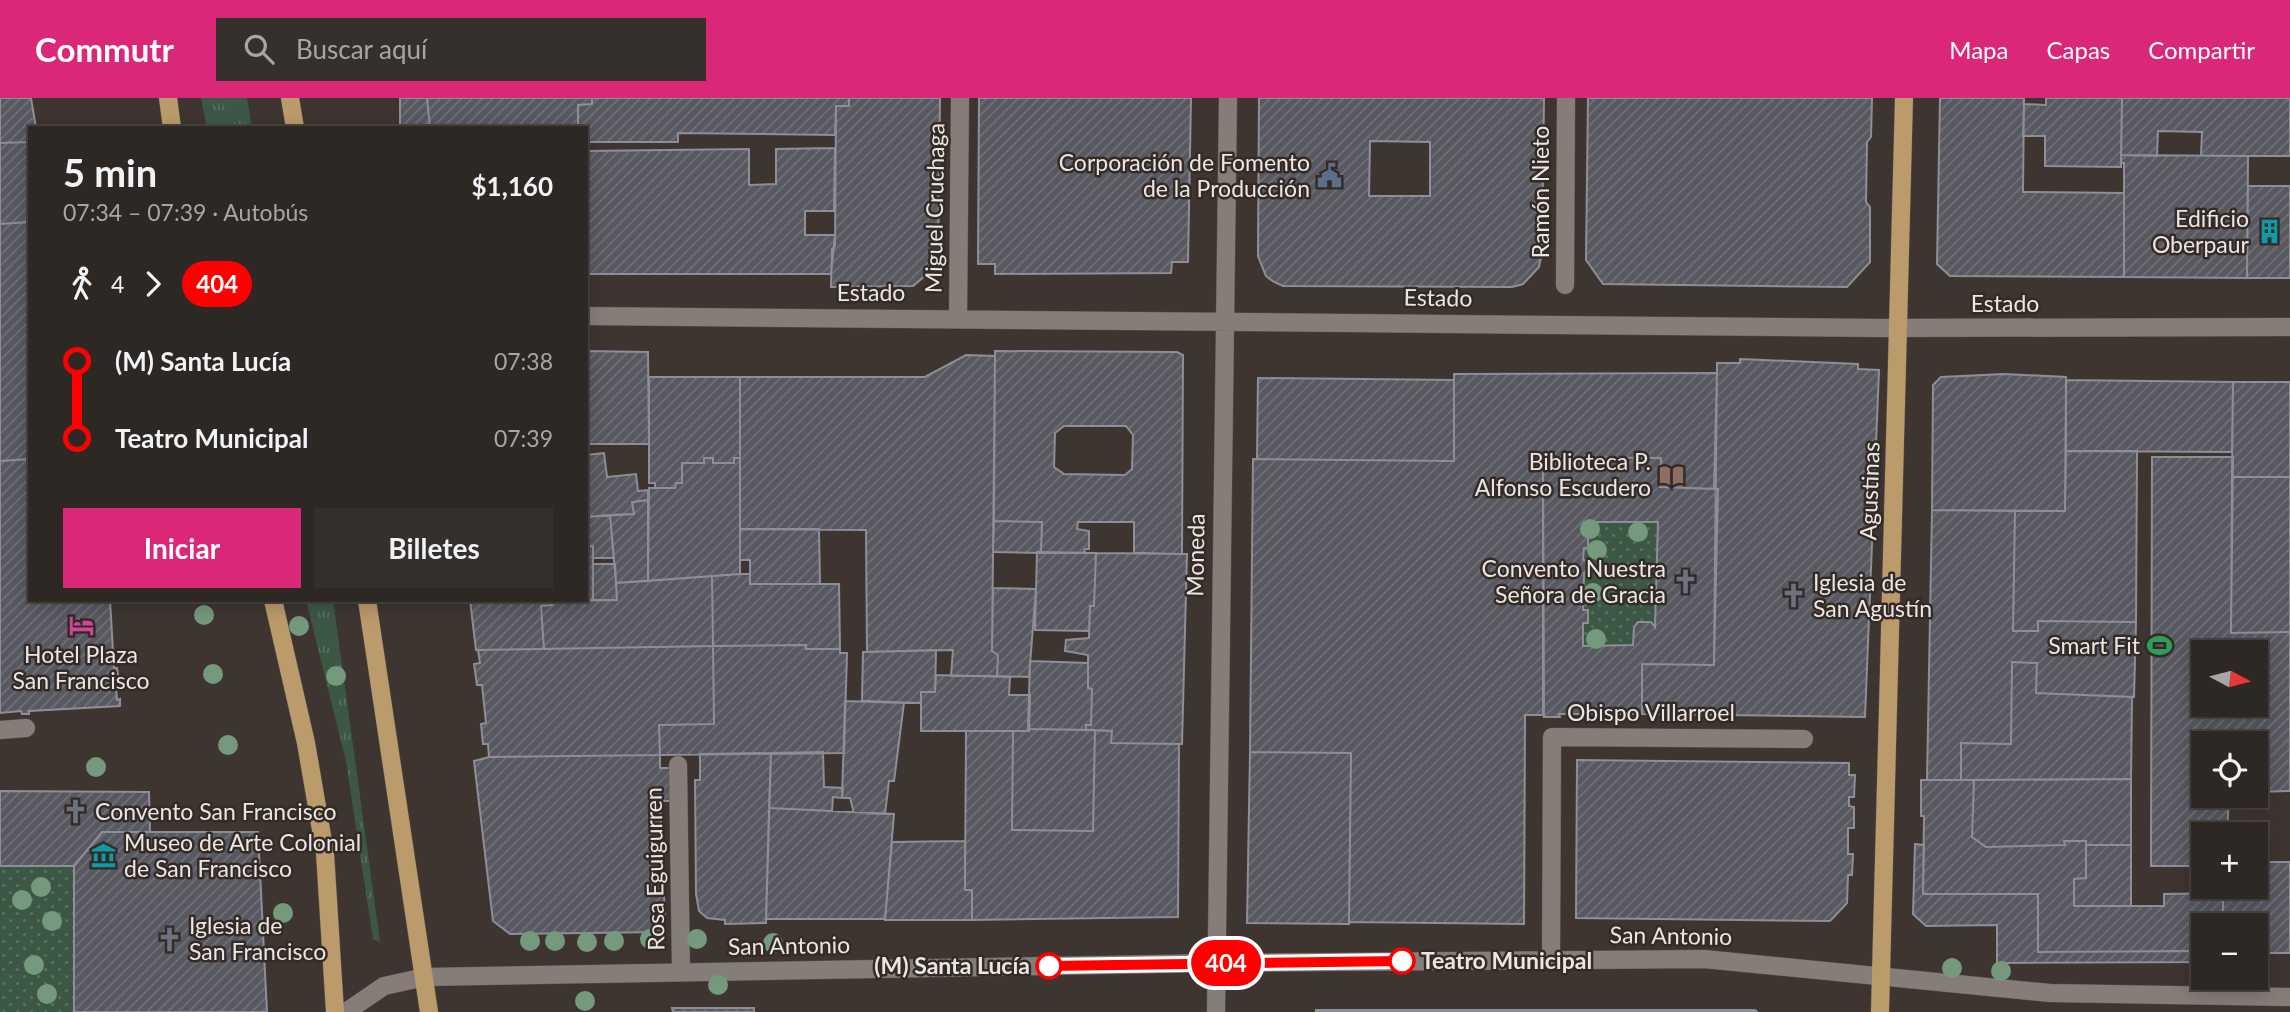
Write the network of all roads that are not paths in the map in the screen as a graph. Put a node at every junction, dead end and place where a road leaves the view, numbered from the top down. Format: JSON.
{"nodes":[{"id":1,"x":167,"y":98,"type":"edge"},
{"id":2,"x":290,"y":98,"type":"edge"},
{"id":3,"x":960,"y":98,"type":"edge"},
{"id":4,"x":1228,"y":98,"type":"edge"},
{"id":5,"x":1566,"y":98,"type":"edge"},
{"id":6,"x":1904,"y":98,"type":"edge"},
{"id":7,"x":172,"y":126,"type":"edge"},
{"id":8,"x":295,"y":126,"type":"edge"},
{"id":9,"x":1565,"y":285,"type":"dead end"},
{"id":10,"x":588,"y":316,"type":"edge"},
{"id":11,"x":958,"y":319,"type":"junction"},
{"id":12,"x":1224,"y":320,"type":"junction"},
{"id":13,"x":2290,"y":327,"type":"edge"},
{"id":14,"x":1900,"y":328,"type":"junction"},
{"id":15,"x":273,"y":602,"type":"edge"},
{"id":16,"x":367,"y":602,"type":"edge"},
{"id":17,"x":26,"y":728,"type":"dead end"},
{"id":18,"x":0,"y":730,"type":"edge"},
{"id":19,"x":1804,"y":739,"type":"dead end"},
{"id":20,"x":678,"y":765,"type":"dead end"},
{"id":21,"x":1551,"y":960,"type":"junction"},
{"id":22,"x":1216,"y":963,"type":"junction"},
{"id":23,"x":681,"y":972,"type":"junction"},
{"id":24,"x":1881,"y":975,"type":"junction"},
{"id":25,"x":425,"y":977,"type":"junction"},
{"id":26,"x":2290,"y":997,"type":"edge"},
{"id":27,"x":335,"y":1012,"type":"edge"},
{"id":28,"x":346,"y":1012,"type":"edge"},
{"id":29,"x":429,"y":1012,"type":"edge"},
{"id":30,"x":1216,"y":1012,"type":"edge"},
{"id":31,"x":1880,"y":1012,"type":"edge"}],
"edges":[{"from":1,"to":7,"type":"main road"},
{"from":2,"to":8,"type":"main road"},
{"from":3,"to":11,"type":"street","name":"Miguel Cruchaga"},
{"from":4,"to":12,"type":"street","name":"Moneda"},
{"from":5,"to":9,"type":"street","name":"Ramón Nieto"},
{"from":6,"to":14,"type":"main road","name":"Agustinas"},
{"from":10,"to":11,"type":"street","name":"Estado"},
{"from":11,"to":12,"type":"street","name":"Estado"},
{"from":12,"to":14,"type":"street","name":"Estado"},
{"from":12,"to":22,"type":"street","name":"Moneda"},
{"from":13,"to":14,"type":"street","name":"Estado"},
{"from":14,"to":24,"type":"main road","name":"Agustinas"},
{"from":15,"to":27,"type":"main road"},
{"from":16,"to":25,"type":"main road"},
{"from":17,"to":18,"type":"street"},
{"from":19,"to":21,"type":"street","name":"Obispo Villarroel"},
{"from":20,"to":23,"type":"street","name":"Rosa Eguigurren"},
{"from":21,"to":22,"type":"street","name":"San Antonio"},
{"from":21,"to":24,"type":"street","name":"San Antonio"},
{"from":22,"to":23,"type":"street","name":"San Antonio"},
{"from":22,"to":30,"type":"street","name":"Moneda"},
{"from":23,"to":25,"type":"street","name":"San Antonio"},
{"from":24,"to":26,"type":"street","name":"San Antonio"},
{"from":24,"to":31,"type":"main road","name":"Agustinas"},
{"from":25,"to":28,"type":"street","name":"San Antonio"},
{"from":25,"to":29,"type":"main road"}]}
